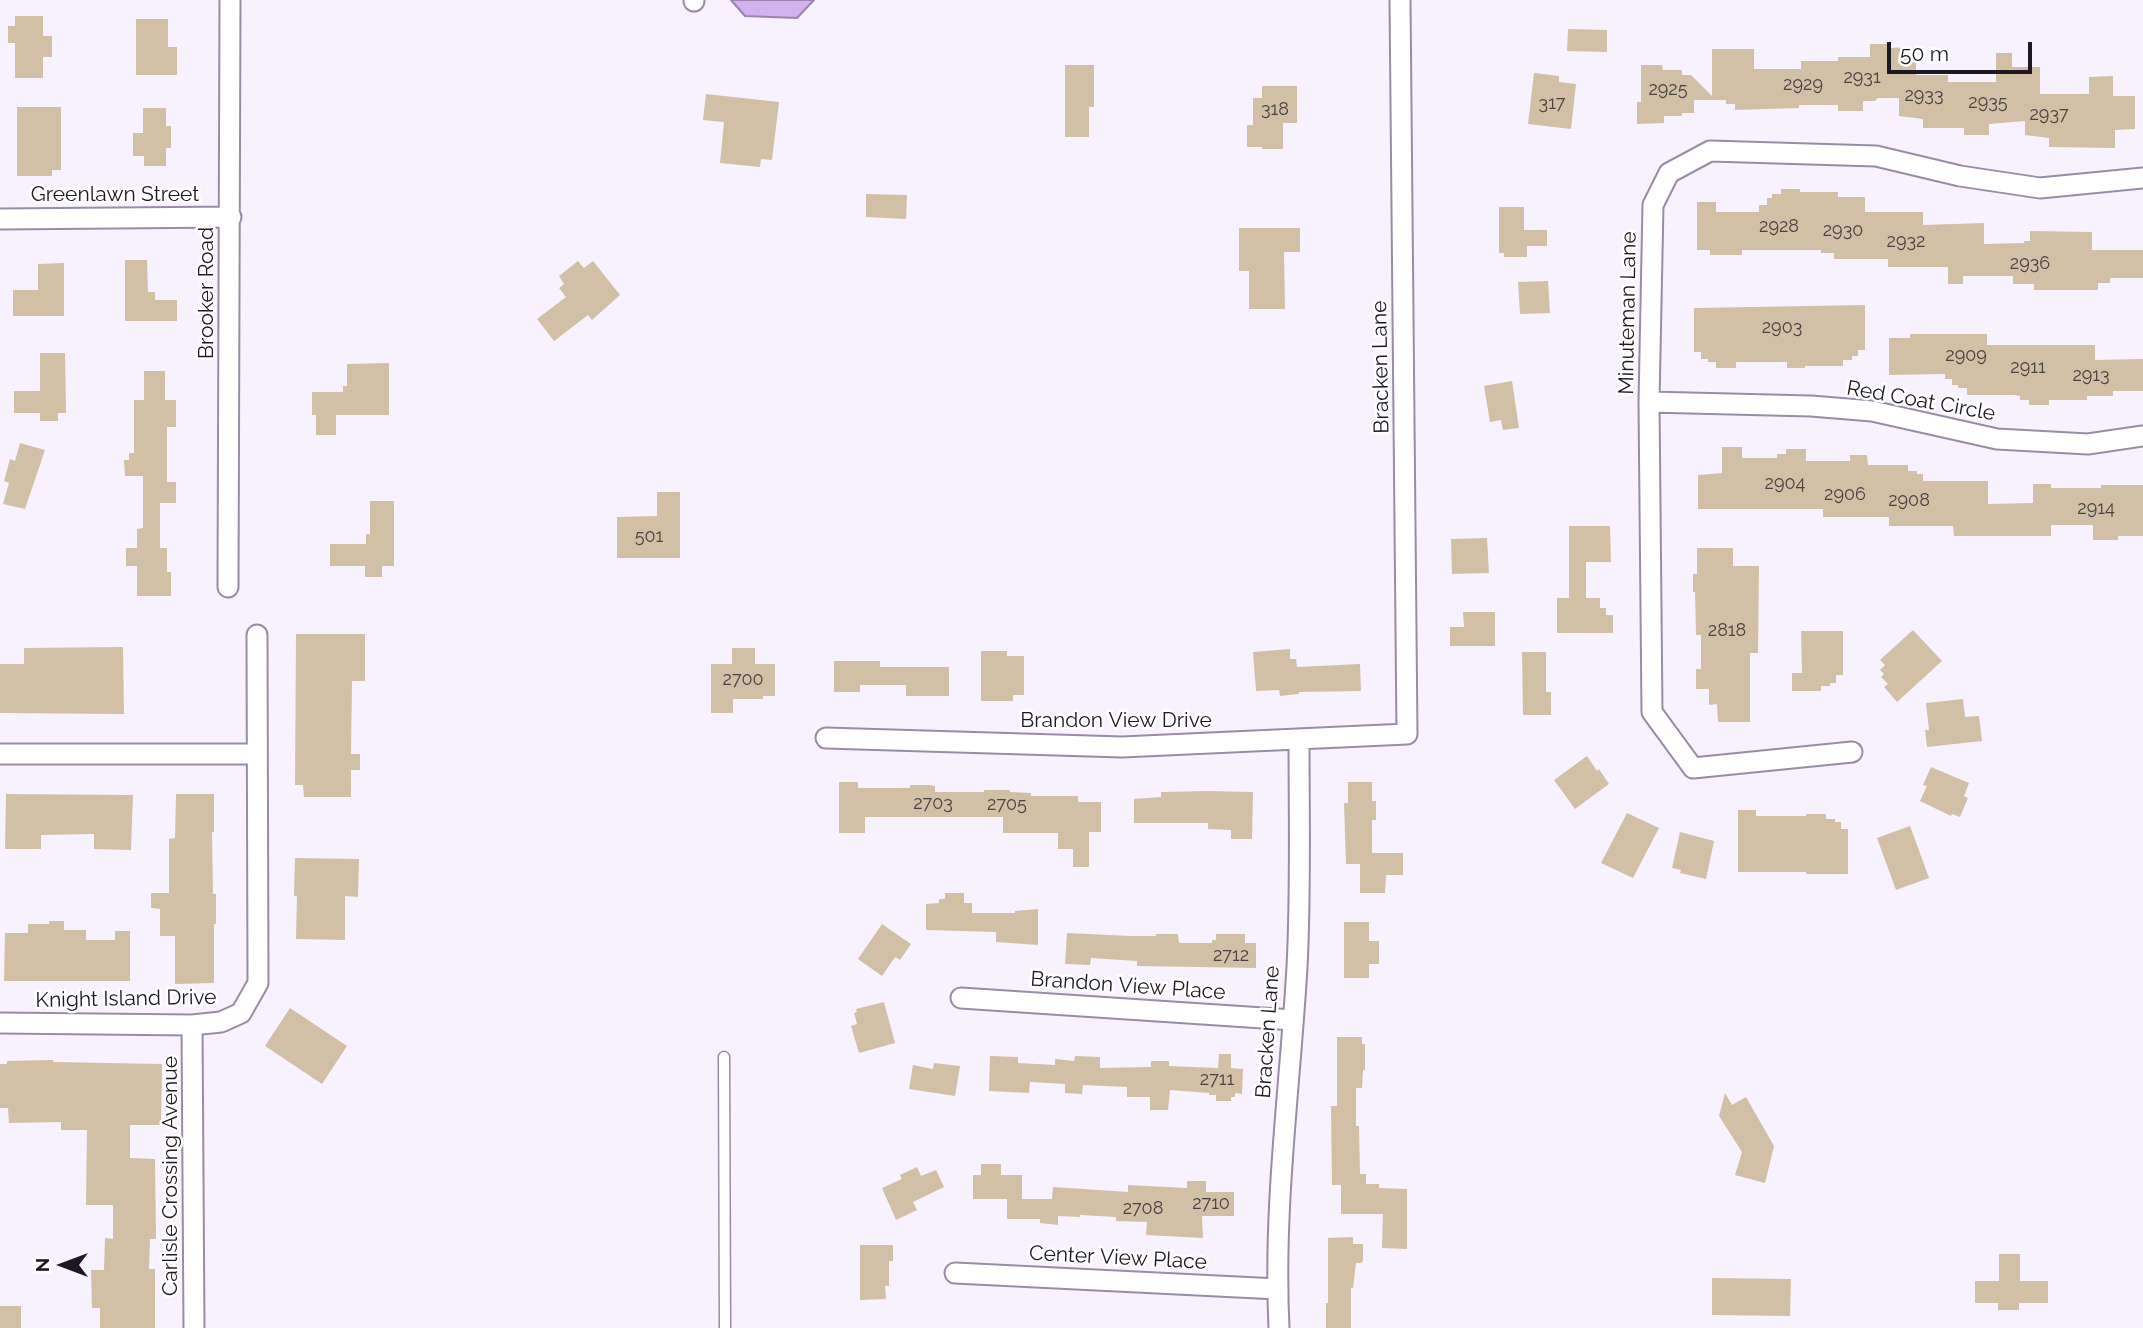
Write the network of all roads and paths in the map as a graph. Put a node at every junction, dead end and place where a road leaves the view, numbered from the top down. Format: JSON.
{"nodes":[{"id":1,"x":230,"y":0,"type":"edge"},
{"id":2,"x":1400,"y":0,"type":"edge"},
{"id":3,"x":2143,"y":178,"type":"edge"},
{"id":4,"x":231,"y":217,"type":"junction"},
{"id":5,"x":0,"y":219,"type":"edge"},
{"id":6,"x":1648,"y":402,"type":"junction"},
{"id":7,"x":2143,"y":436,"type":"edge"},
{"id":8,"x":228,"y":587,"type":"dead end"},
{"id":9,"x":257,"y":635,"type":"dead end"},
{"id":10,"x":1407,"y":734,"type":"joint"},
{"id":11,"x":826,"y":738,"type":"dead end"},
{"id":12,"x":1299,"y":739,"type":"junction"},
{"id":13,"x":1852,"y":752,"type":"dead end"},
{"id":14,"x":0,"y":754,"type":"edge"},
{"id":15,"x":257,"y":754,"type":"junction"},
{"id":16,"x":961,"y":998,"type":"dead end"},
{"id":17,"x":1293,"y":1020,"type":"junction"},
{"id":18,"x":0,"y":1024,"type":"edge"},
{"id":19,"x":192,"y":1025,"type":"junction"},
{"id":20,"x":724,"y":1056,"type":"dead end"},
{"id":21,"x":955,"y":1273,"type":"dead end"},
{"id":22,"x":1278,"y":1289,"type":"junction"},
{"id":23,"x":194,"y":1328,"type":"edge"},
{"id":24,"x":725,"y":1328,"type":"edge"},
{"id":25,"x":1279,"y":1328,"type":"edge"}],
"edges":[{"from":1,"to":4,"type":"street","name":"Brooker Road"},
{"from":2,"to":10,"type":"street","name":"Bracken Lane"},
{"from":3,"to":6,"type":"street","name":"Minuteman Lane"},
{"from":4,"to":5,"type":"street","name":"Greenlawn Street"},
{"from":4,"to":8,"type":"street","name":"Brooker Road"},
{"from":6,"to":7,"type":"street","name":"Red Coat Circle"},
{"from":6,"to":13,"type":"street","name":"Minuteman Lane"},
{"from":9,"to":15,"type":"street","name":"Knight Island Drive"},
{"from":10,"to":12,"type":"street","name":"Brandon View Drive"},
{"from":11,"to":12,"type":"street","name":"Brandon View Drive"},
{"from":12,"to":17,"type":"street","name":"Bracken Lane"},
{"from":14,"to":15,"type":"street"},
{"from":15,"to":19,"type":"street","name":"Knight Island Drive"},
{"from":16,"to":17,"type":"street","name":"Brandon View Place"},
{"from":17,"to":22,"type":"street","name":"Bracken Lane"},
{"from":18,"to":19,"type":"street","name":"Knight Island Drive"},
{"from":19,"to":23,"type":"street","name":"Carlisle Crossing Avenue"},
{"from":20,"to":24,"type":"lane"},
{"from":21,"to":22,"type":"street","name":"Center View Place"},
{"from":22,"to":25,"type":"street","name":"Bracken Lane"}]}
